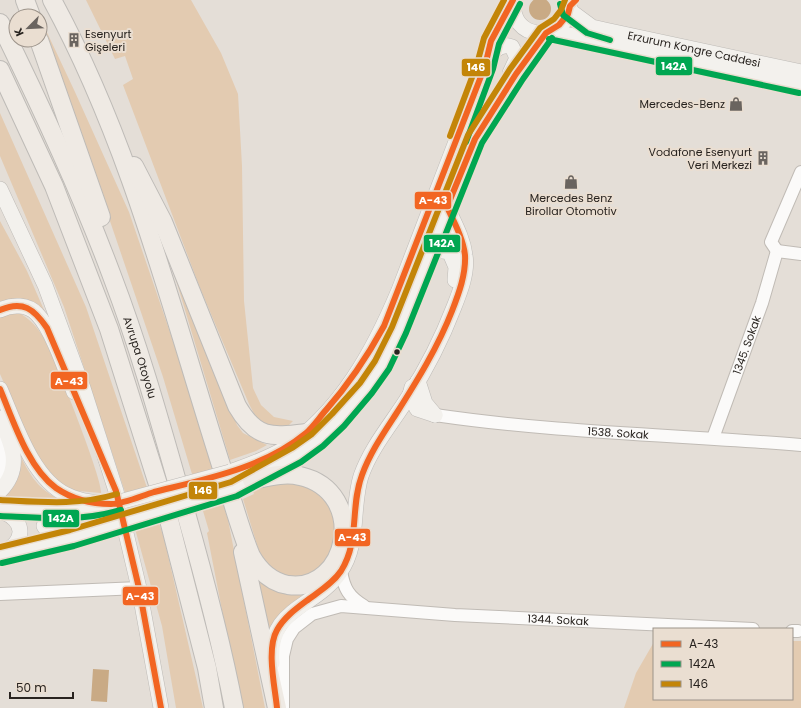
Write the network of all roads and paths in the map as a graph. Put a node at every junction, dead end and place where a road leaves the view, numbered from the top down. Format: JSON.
{"nodes":[{"id":1,"x":52,"y":0,"type":"edge"},
{"id":2,"x":514,"y":0,"type":"edge"},
{"id":3,"x":570,"y":4,"type":"edge"},
{"id":4,"x":0,"y":23,"type":"edge"},
{"id":5,"x":548,"y":32,"type":"junction"},
{"id":6,"x":42,"y":48,"type":"edge"},
{"id":7,"x":485,"y":66,"type":"junction"},
{"id":8,"x":0,"y":70,"type":"edge"},
{"id":9,"x":801,"y":72,"type":"edge"},
{"id":10,"x":801,"y":85,"type":"edge"},
{"id":11,"x":475,"y":139,"type":"junction"},
{"id":12,"x":120,"y":147,"type":"junction"},
{"id":13,"x":801,"y":172,"type":"edge"},
{"id":14,"x":0,"y":189,"type":"edge"},
{"id":15,"x":447,"y":207,"type":"junction"},
{"id":16,"x":462,"y":239,"type":"junction"},
{"id":17,"x":777,"y":251,"type":"junction"},
{"id":18,"x":436,"y":253,"type":"junction"},
{"id":19,"x":801,"y":254,"type":"edge"},
{"id":20,"x":0,"y":310,"type":"edge"},
{"id":21,"x":126,"y":316,"type":"junction"},
{"id":22,"x":418,"y":381,"type":"junction"},
{"id":23,"x":0,"y":389,"type":"edge"},
{"id":24,"x":410,"y":395,"type":"junction"},
{"id":25,"x":436,"y":416,"type":"junction"},
{"id":26,"x":0,"y":418,"type":"edge"},
{"id":27,"x":306,"y":433,"type":"junction"},
{"id":28,"x":713,"y":438,"type":"junction"},
{"id":29,"x":0,"y":443,"type":"edge"},
{"id":30,"x":801,"y":445,"type":"edge"},
{"id":31,"x":0,"y":478,"type":"edge"},
{"id":32,"x":252,"y":480,"type":"junction"},
{"id":33,"x":0,"y":490,"type":"edge"},
{"id":34,"x":233,"y":497,"type":"junction"},
{"id":35,"x":114,"y":498,"type":"junction"},
{"id":36,"x":0,"y":509,"type":"edge"},
{"id":37,"x":61,"y":511,"type":"junction"},
{"id":38,"x":72,"y":538,"type":"junction"},
{"id":39,"x":0,"y":554,"type":"edge"},
{"id":40,"x":341,"y":571,"type":"junction"},
{"id":41,"x":139,"y":588,"type":"junction"},
{"id":42,"x":0,"y":594,"type":"edge"},
{"id":43,"x":364,"y":606,"type":"junction"},
{"id":44,"x":733,"y":628,"type":"edge"},
{"id":45,"x":161,"y":708,"type":"edge"},
{"id":46,"x":214,"y":708,"type":"edge"},
{"id":47,"x":234,"y":708,"type":"edge"},
{"id":48,"x":277,"y":708,"type":"edge"},
{"id":49,"x":283,"y":708,"type":"edge"}],
"edges":[{"from":1,"to":12,"type":"highway"},
{"from":2,"to":5,"type":"main road","name":"Erzurum Kongre Caddesi"},
{"from":2,"to":7,"type":"main road"},
{"from":3,"to":5,"type":"main road"},
{"from":3,"to":9,"type":"main road","name":"Erzurum Kongre Caddesi"},
{"from":4,"to":21,"type":"highway","name":"Avrupa Otoyolu"},
{"from":5,"to":10,"type":"main road","name":"Erzurum Kongre Caddesi"},
{"from":5,"to":11,"type":"main road"},
{"from":6,"to":21,"type":"highway"},
{"from":7,"to":11,"type":"main road"},
{"from":7,"to":27,"type":"main road"},
{"from":8,"to":46,"type":"highway","name":"Avrupa Otoyolu"},
{"from":11,"to":15,"type":"main road"},
{"from":12,"to":27,"type":"highway"},
{"from":12,"to":34,"type":"highway"},
{"from":13,"to":17,"type":"street"},
{"from":14,"to":35,"type":"main road"},
{"from":15,"to":16,"type":"main road"},
{"from":15,"to":18,"type":"main road"},
{"from":16,"to":18,"type":"main road"},
{"from":16,"to":22,"type":"main road"},
{"from":17,"to":19,"type":"street"},
{"from":17,"to":28,"type":"street","name":"1345. Sokak"},
{"from":18,"to":24,"type":"main road"},
{"from":18,"to":32,"type":"main road"},
{"from":20,"to":35,"type":"main road"},
{"from":21,"to":47,"type":"highway","name":"Avrupa Otoyolu"},
{"from":22,"to":24,"type":"main road"},
{"from":22,"to":25,"type":"main road"},
{"from":23,"to":35,"type":"main road"},
{"from":24,"to":25,"type":"main road"},
{"from":24,"to":40,"type":"main road"},
{"from":25,"to":28,"type":"street","name":"1538. Sokak"},
{"from":26,"to":33,"type":"main road"},
{"from":27,"to":35,"type":"main road","bridge":true},
{"from":28,"to":30,"type":"street","name":"1538. Sokak"},
{"from":29,"to":31,"type":"street"},
{"from":32,"to":34,"type":"main road"},
{"from":32,"to":34,"type":"highway"},
{"from":34,"to":38,"type":"main road","bridge":true},
{"from":34,"to":48,"type":"highway"},
{"from":35,"to":37,"type":"main road"},
{"from":35,"to":41,"type":"main road"},
{"from":36,"to":37,"type":"main road"},
{"from":36,"to":39,"type":"main road"},
{"from":37,"to":38,"type":"main road"},
{"from":38,"to":39,"type":"main road"},
{"from":40,"to":43,"type":"street"},
{"from":40,"to":48,"type":"main road"},
{"from":41,"to":42,"type":"street"},
{"from":41,"to":45,"type":"main road"},
{"from":43,"to":44,"type":"street","name":"1344. Sokak"},
{"from":43,"to":49,"type":"street","name":"1344. Sokak"}]}
